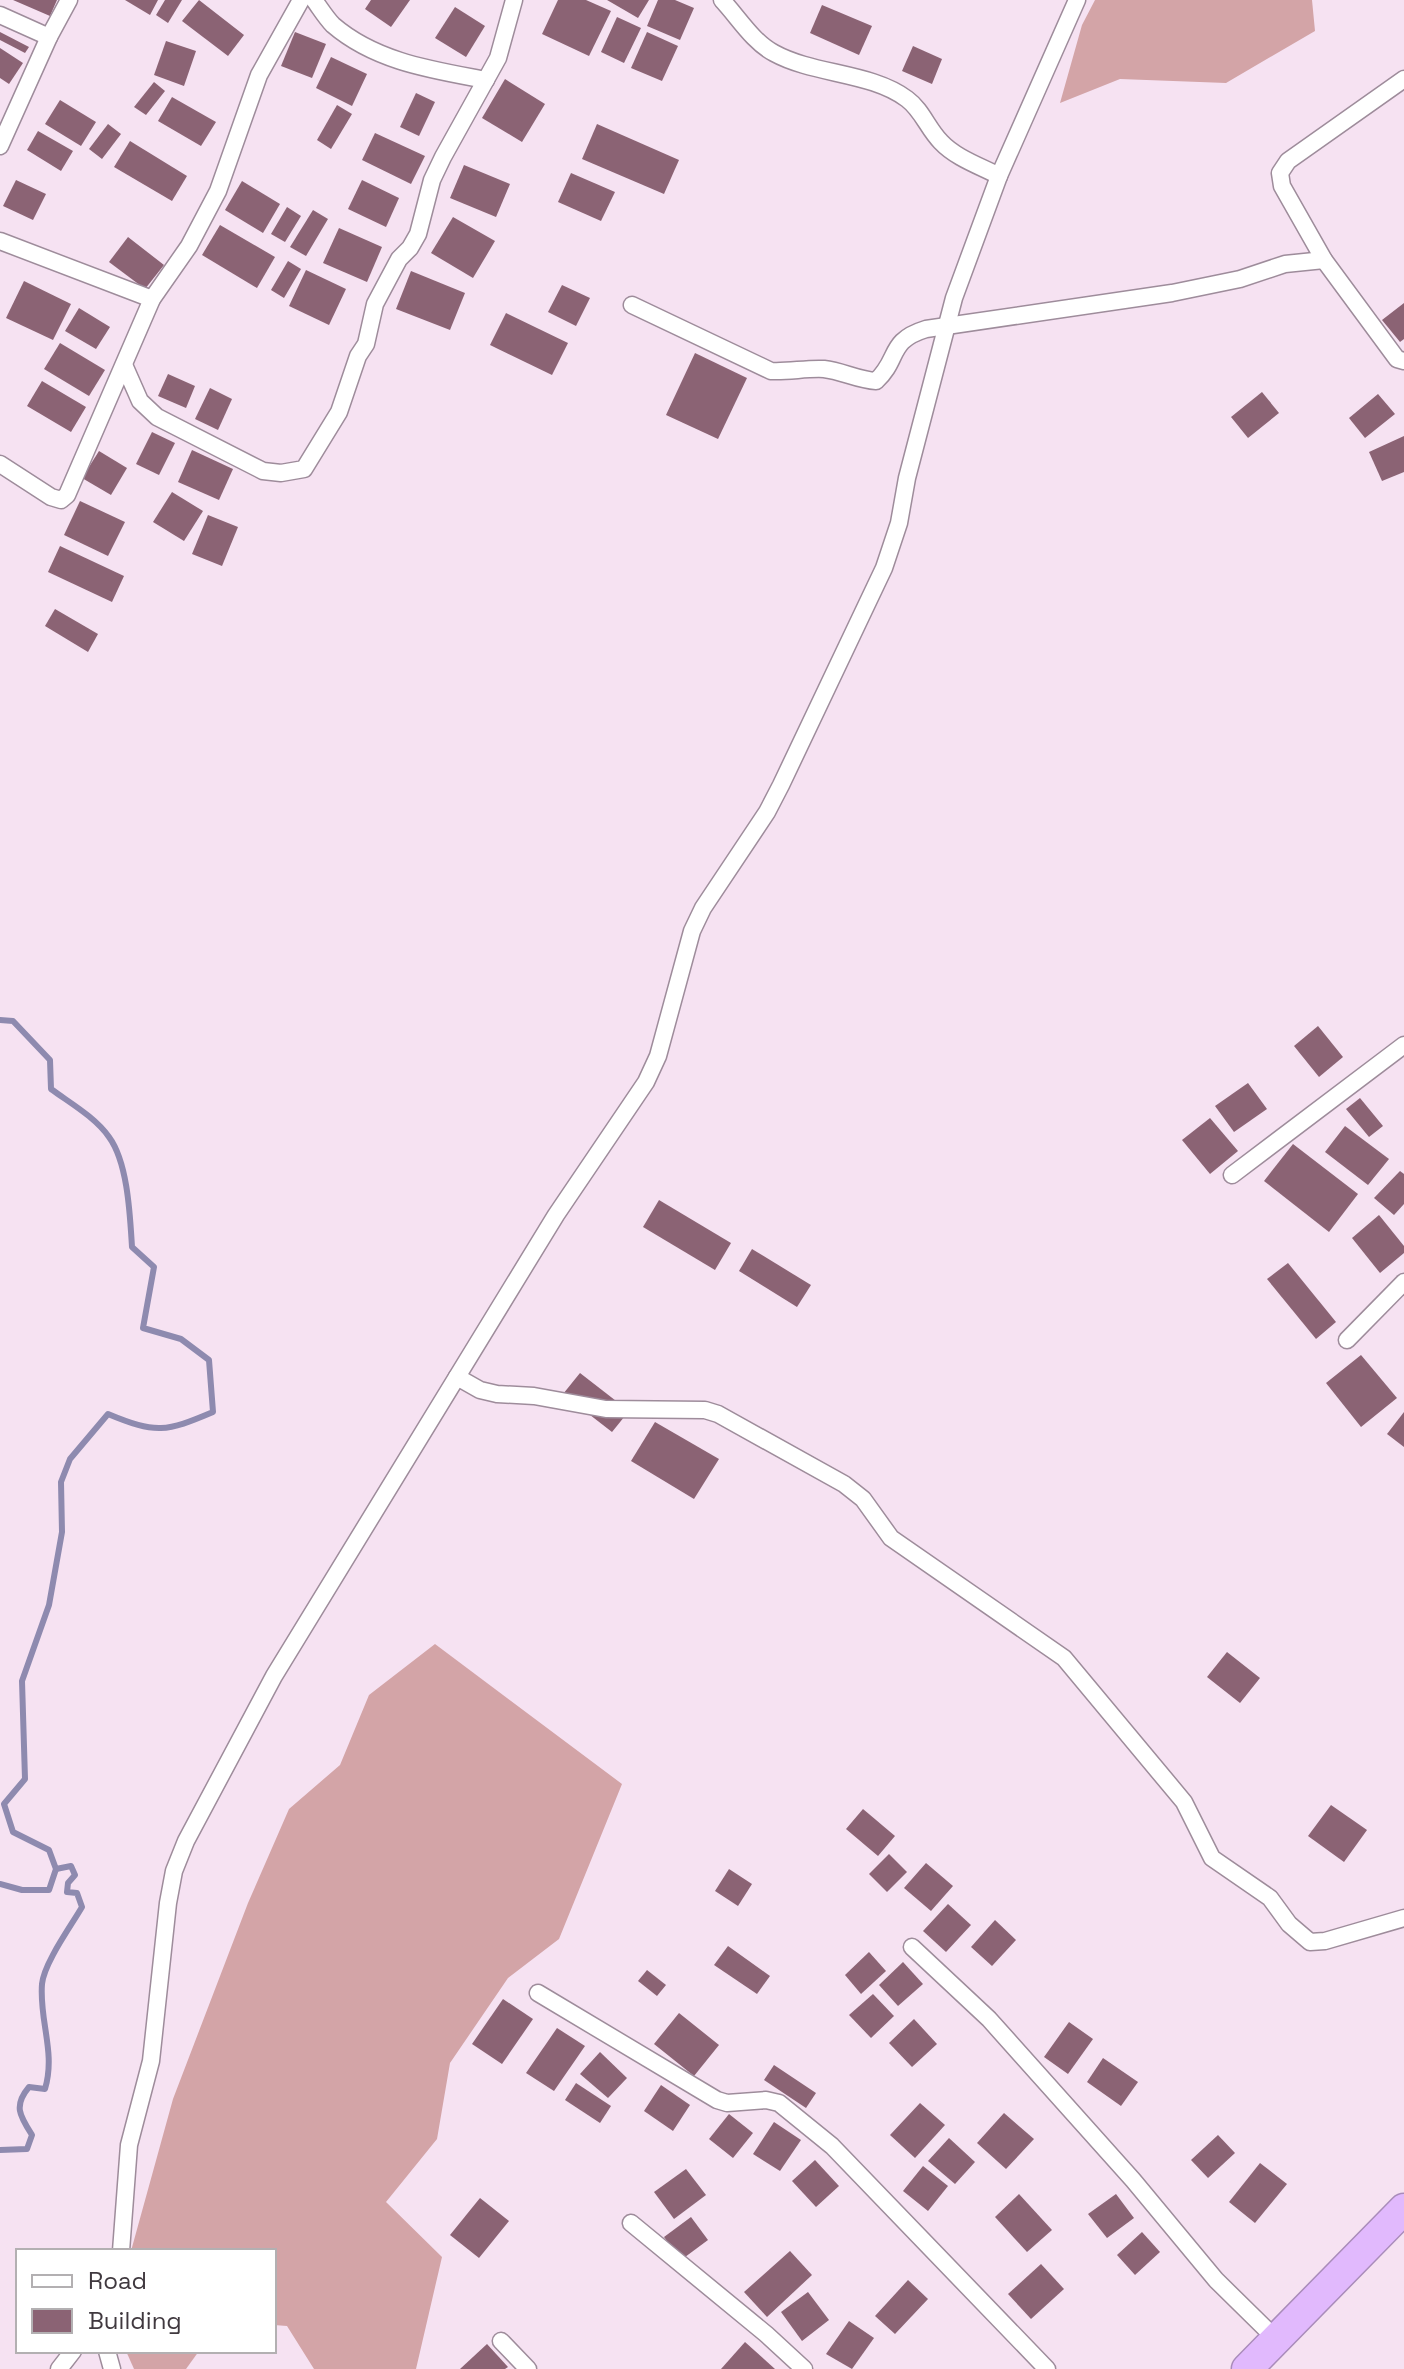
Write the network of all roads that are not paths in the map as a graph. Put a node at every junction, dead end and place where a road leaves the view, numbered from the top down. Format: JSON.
{"nodes":[{"id":1,"x":69,"y":0,"type":"edge"},
{"id":2,"x":301,"y":0,"type":"edge"},
{"id":3,"x":314,"y":0,"type":"edge"},
{"id":4,"x":514,"y":0,"type":"edge"},
{"id":5,"x":722,"y":0,"type":"edge"},
{"id":6,"x":1077,"y":0,"type":"edge"},
{"id":7,"x":0,"y":15,"type":"edge"},
{"id":8,"x":49,"y":37,"type":"junction"},
{"id":9,"x":1404,"y":79,"type":"edge"},
{"id":10,"x":486,"y":80,"type":"junction"},
{"id":11,"x":0,"y":146,"type":"edge"},
{"id":12,"x":999,"y":176,"type":"junction"},
{"id":13,"x":0,"y":241,"type":"edge"},
{"id":14,"x":1324,"y":260,"type":"junction"},
{"id":15,"x":152,"y":299,"type":"junction"},
{"id":16,"x":632,"y":305,"type":"dead end"},
{"id":17,"x":946,"y":325,"type":"junction"},
{"id":18,"x":1404,"y":361,"type":"edge"},
{"id":19,"x":125,"y":367,"type":"junction"},
{"id":20,"x":0,"y":464,"type":"edge"},
{"id":21,"x":1404,"y":1045,"type":"edge"},
{"id":22,"x":1232,"y":1175,"type":"dead end"},
{"id":23,"x":1404,"y":1282,"type":"edge"},
{"id":24,"x":1347,"y":1340,"type":"dead end"},
{"id":25,"x":457,"y":1377,"type":"junction"},
{"id":26,"x":1404,"y":1918,"type":"edge"},
{"id":27,"x":912,"y":1947,"type":"dead end"},
{"id":28,"x":538,"y":1993,"type":"dead end"},
{"id":29,"x":1404,"y":2209,"type":"edge"},
{"id":30,"x":631,"y":2223,"type":"dead end"},
{"id":31,"x":121,"y":2249,"type":"edge"},
{"id":32,"x":1276,"y":2339,"type":"junction"},
{"id":33,"x":501,"y":2341,"type":"dead end"},
{"id":34,"x":71,"y":2353,"type":"edge"},
{"id":35,"x":59,"y":2369,"type":"edge"},
{"id":36,"x":528,"y":2369,"type":"edge"},
{"id":37,"x":804,"y":2369,"type":"edge"},
{"id":38,"x":1047,"y":2369,"type":"edge"},
{"id":39,"x":1247,"y":2369,"type":"edge"}],
"edges":[{"from":1,"to":8,"type":"street"},
{"from":2,"to":15,"type":"street"},
{"from":3,"to":10,"type":"street"},
{"from":4,"to":10,"type":"street"},
{"from":5,"to":12,"type":"street"},
{"from":6,"to":12,"type":"street"},
{"from":7,"to":8,"type":"street"},
{"from":8,"to":11,"type":"street"},
{"from":9,"to":14,"type":"street"},
{"from":10,"to":19,"type":"street"},
{"from":12,"to":17,"type":"street"},
{"from":13,"to":15,"type":"street"},
{"from":14,"to":17,"type":"street"},
{"from":14,"to":18,"type":"street"},
{"from":15,"to":19,"type":"street"},
{"from":16,"to":17,"type":"street"},
{"from":17,"to":25,"type":"street"},
{"from":19,"to":20,"type":"street"},
{"from":21,"to":22,"type":"street"},
{"from":23,"to":24,"type":"street"},
{"from":25,"to":26,"type":"street"},
{"from":25,"to":31,"type":"street"},
{"from":27,"to":32,"type":"street"},
{"from":28,"to":38,"type":"street"},
{"from":29,"to":32,"type":"highway"},
{"from":30,"to":37,"type":"street"},
{"from":32,"to":39,"type":"highway"},
{"from":33,"to":36,"type":"street"},
{"from":34,"to":35,"type":"street"}]}
